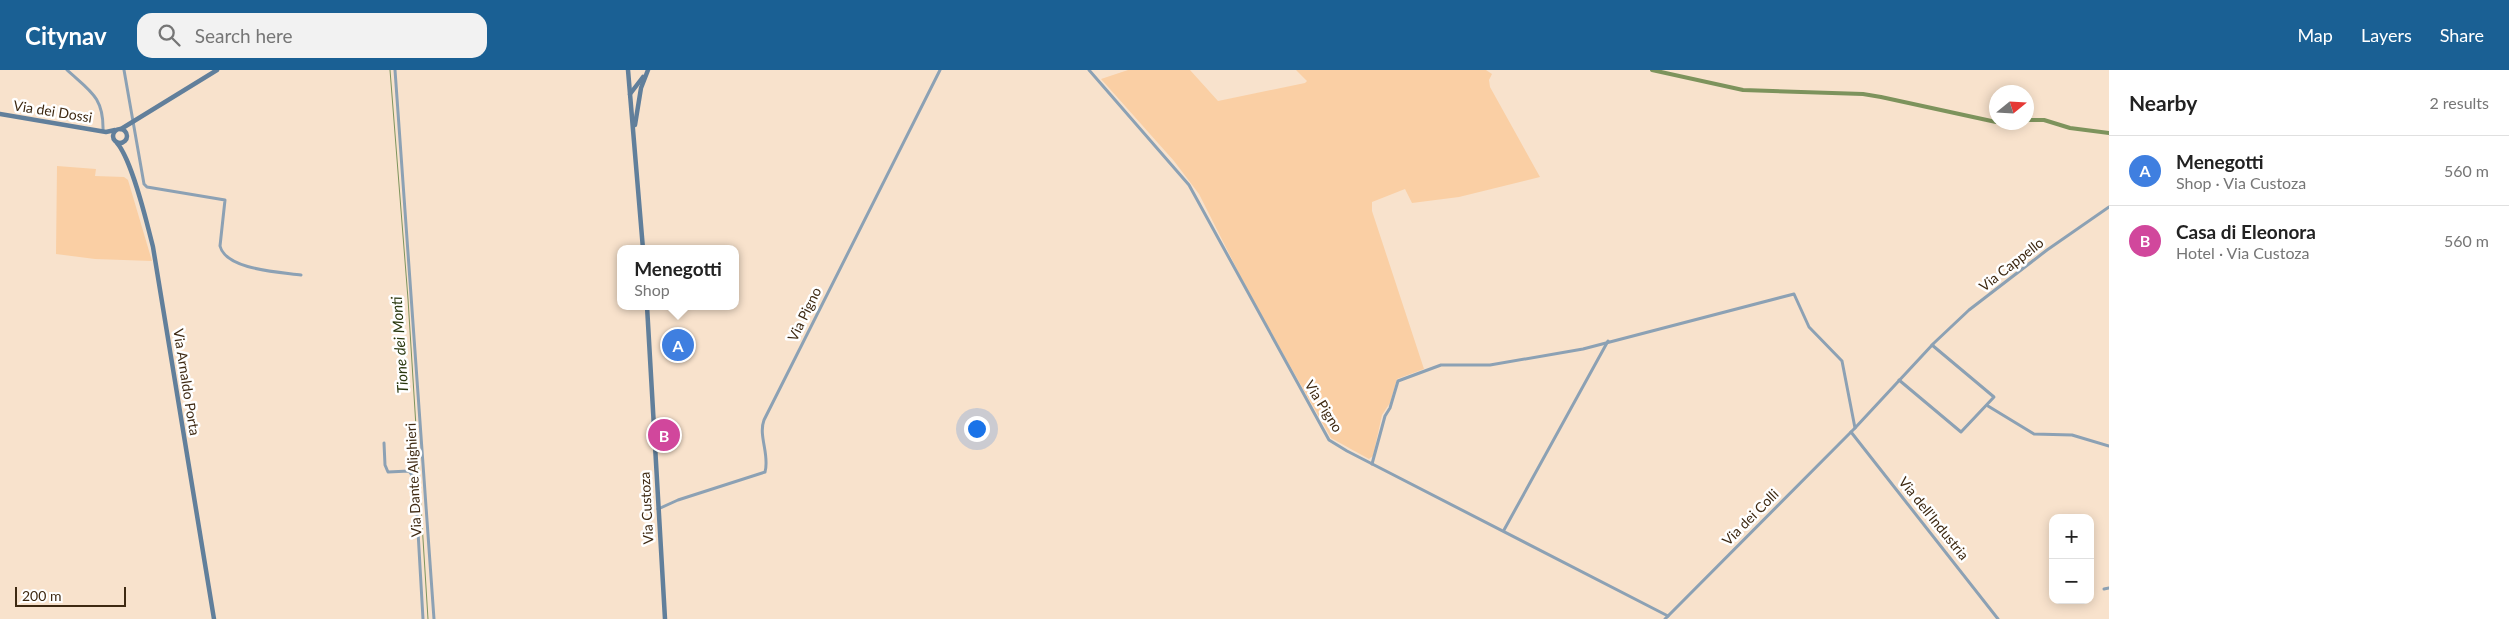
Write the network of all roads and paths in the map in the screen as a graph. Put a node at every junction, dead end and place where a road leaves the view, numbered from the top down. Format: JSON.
{"nodes":[{"id":1,"x":67,"y":70,"type":"edge"},
{"id":2,"x":124,"y":70,"type":"edge"},
{"id":3,"x":217,"y":70,"type":"edge"},
{"id":4,"x":395,"y":70,"type":"edge"},
{"id":5,"x":628,"y":70,"type":"edge"},
{"id":6,"x":940,"y":70,"type":"edge"},
{"id":7,"x":1088,"y":70,"type":"edge"},
{"id":8,"x":647,"y":72,"type":"edge"},
{"id":9,"x":629,"y":79,"type":"junction"},
{"id":10,"x":642,"y":79,"type":"junction"},
{"id":11,"x":641,"y":88,"type":"junction"},
{"id":12,"x":630,"y":94,"type":"junction"},
{"id":13,"x":0,"y":114,"type":"edge"},
{"id":14,"x":131,"y":123,"type":"junction"},
{"id":15,"x":121,"y":129,"type":"junction"},
{"id":16,"x":115,"y":130,"type":"junction"},
{"id":17,"x":105,"y":131,"type":"junction"},
{"id":18,"x":127,"y":134,"type":"junction"},
{"id":19,"x":634,"y":139,"type":"junction"},
{"id":20,"x":115,"y":141,"type":"junction"},
{"id":21,"x":124,"y":142,"type":"junction"},
{"id":22,"x":124,"y":152,"type":"junction"},
{"id":23,"x":2109,"y":207,"type":"edge"},
{"id":24,"x":643,"y":245,"type":"edge"},
{"id":25,"x":301,"y":275,"type":"dead end"},
{"id":26,"x":647,"y":310,"type":"edge"},
{"id":27,"x":1608,"y":341,"type":"junction"},
{"id":28,"x":1932,"y":345,"type":"junction"},
{"id":29,"x":1900,"y":380,"type":"junction"},
{"id":30,"x":1988,"y":406,"type":"junction"},
{"id":31,"x":1855,"y":428,"type":"junction"},
{"id":32,"x":1851,"y":432,"type":"junction"},
{"id":33,"x":384,"y":443,"type":"dead end"},
{"id":34,"x":2109,"y":446,"type":"edge"},
{"id":35,"x":1372,"y":464,"type":"junction"},
{"id":36,"x":657,"y":509,"type":"junction"},
{"id":37,"x":1504,"y":530,"type":"junction"},
{"id":38,"x":2109,"y":588,"type":"edge"},
{"id":39,"x":2104,"y":589,"type":"dead end"},
{"id":40,"x":1667,"y":617,"type":"edge"},
{"id":41,"x":214,"y":619,"type":"edge"},
{"id":42,"x":424,"y":619,"type":"edge"},
{"id":43,"x":434,"y":619,"type":"edge"},
{"id":44,"x":665,"y":619,"type":"edge"},
{"id":45,"x":1998,"y":619,"type":"edge"}],
"edges":[{"from":1,"to":17,"type":"street","name":"Via dei Dossi"},
{"from":2,"to":14,"type":"street"},
{"from":3,"to":14,"type":"street","name":"Via dei Dossi"},
{"from":4,"to":43,"type":"street","name":"Via Dante Alighieri"},
{"from":5,"to":9,"type":"street"},
{"from":6,"to":36,"type":"street","name":"Via Pigno"},
{"from":7,"to":35,"type":"street","name":"Via Pigno"},
{"from":8,"to":10,"type":"street"},
{"from":8,"to":11,"type":"street"},
{"from":9,"to":10,"type":"street"},
{"from":9,"to":12,"type":"street"},
{"from":10,"to":12,"type":"street"},
{"from":11,"to":12,"type":"street"},
{"from":11,"to":19,"type":"street"},
{"from":12,"to":19,"type":"street"},
{"from":13,"to":17,"type":"street","name":"Via dei Dossi"},
{"from":14,"to":15,"type":"street","name":"Via dei Dossi"},
{"from":14,"to":18,"type":"street"},
{"from":14,"to":25,"type":"street"},
{"from":15,"to":16,"type":"street","name":"Via dei Dossi"},
{"from":15,"to":18,"type":"street"},
{"from":16,"to":17,"type":"street","name":"Via dei Dossi"},
{"from":16,"to":20,"type":"street"},
{"from":17,"to":20,"type":"street","name":"Via dei Dossi"},
{"from":18,"to":21,"type":"street"},
{"from":19,"to":24,"type":"street"},
{"from":20,"to":21,"type":"street"},
{"from":20,"to":22,"type":"street","name":"Via Arnaldo Porta"},
{"from":21,"to":22,"type":"street","name":"Via Arnaldo Porta"},
{"from":22,"to":41,"type":"street","name":"Via Arnaldo Porta"},
{"from":23,"to":28,"type":"street","name":"Via Cappello"},
{"from":26,"to":36,"type":"street","name":"Via Custoza"},
{"from":27,"to":31,"type":"street"},
{"from":27,"to":35,"type":"street"},
{"from":27,"to":37,"type":"street"},
{"from":28,"to":29,"type":"street","name":"Via Cappello"},
{"from":28,"to":30,"type":"street"},
{"from":29,"to":30,"type":"street"},
{"from":29,"to":31,"type":"street","name":"Via Cappello"},
{"from":30,"to":34,"type":"street"},
{"from":31,"to":32,"type":"street","name":"Via Cappello"},
{"from":32,"to":40,"type":"street","name":"Via dei Colli"},
{"from":32,"to":45,"type":"street","name":"Via dell'Industria"},
{"from":33,"to":42,"type":"street"},
{"from":35,"to":37,"type":"street","name":"Via Pigno"},
{"from":36,"to":44,"type":"street","name":"Via Custoza"},
{"from":37,"to":40,"type":"street","name":"Via Pigno"},
{"from":38,"to":39,"type":"street"}]}
